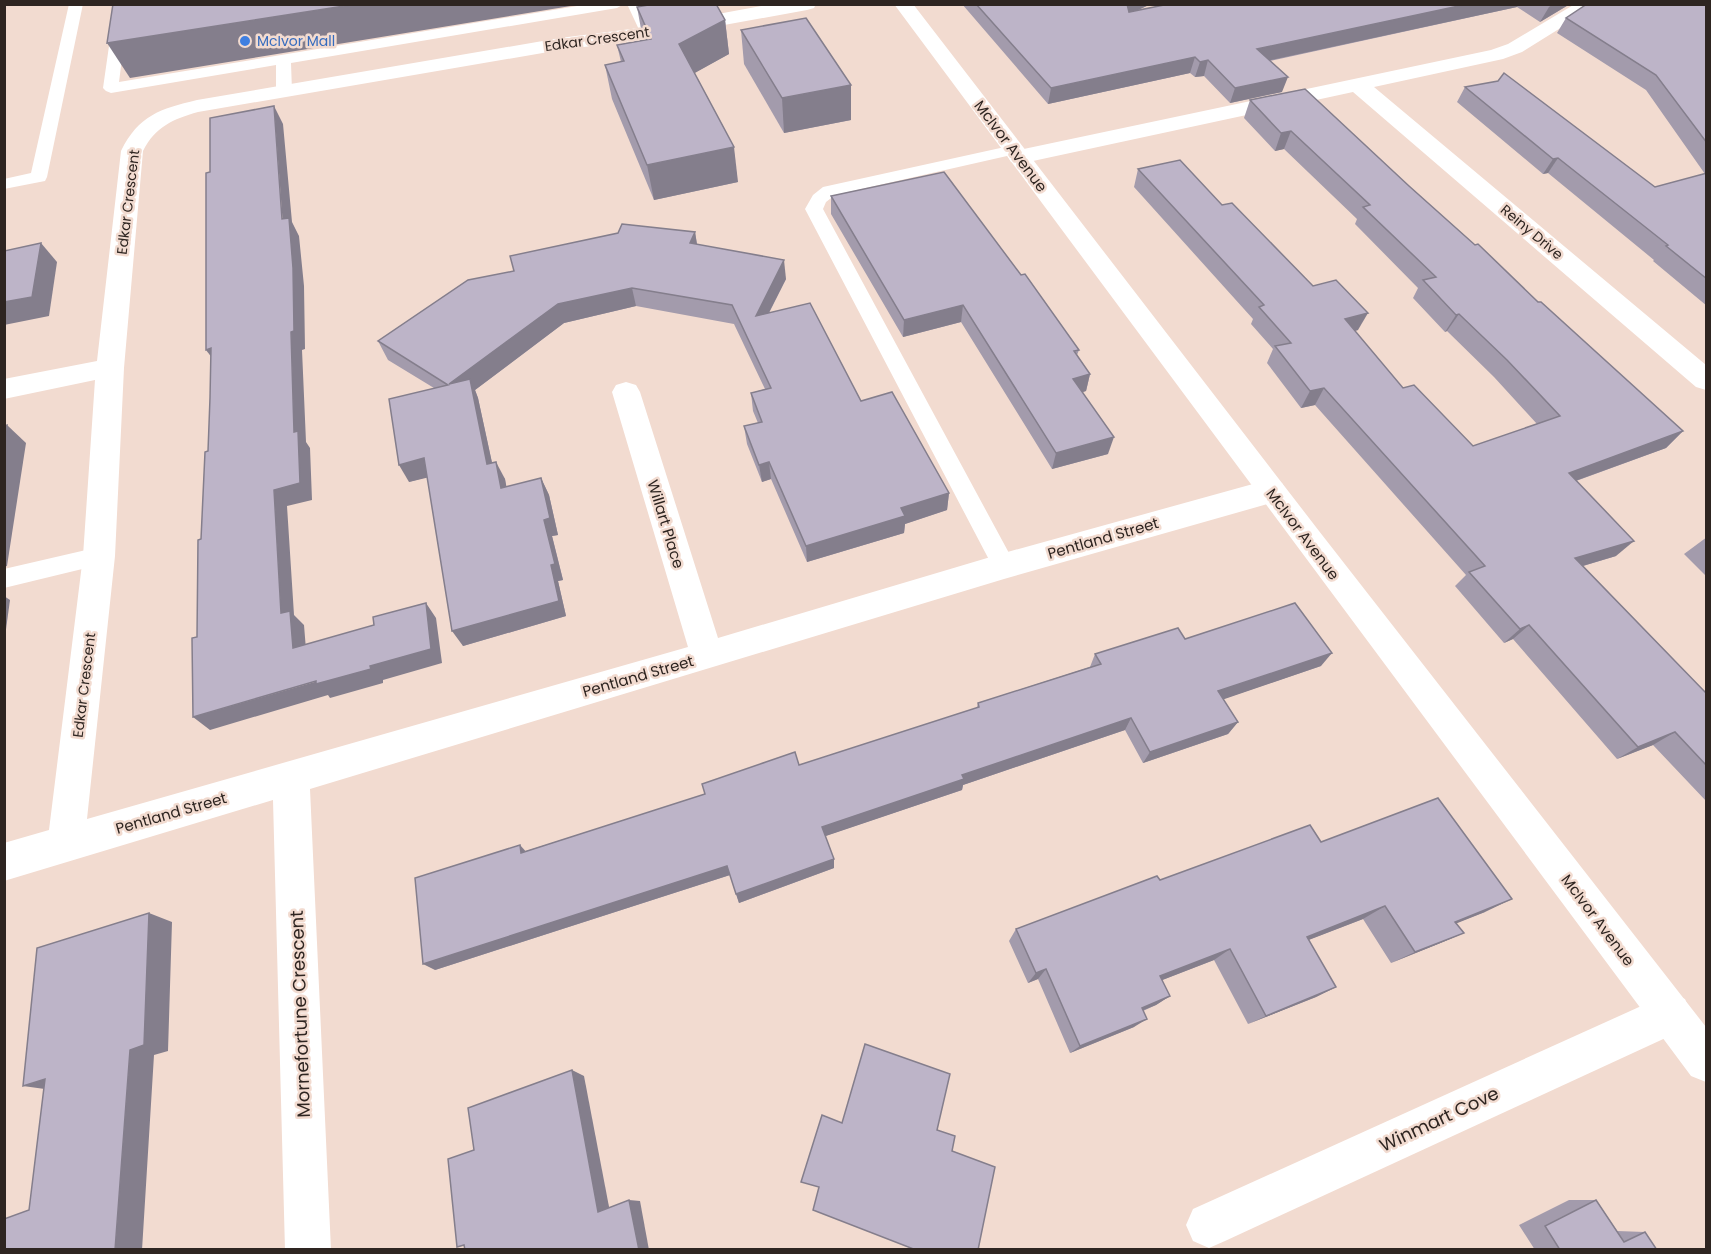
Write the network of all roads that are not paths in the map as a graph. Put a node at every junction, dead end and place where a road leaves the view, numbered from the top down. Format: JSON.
{"nodes":[{"id":1,"x":76,"y":4,"type":"edge"},
{"id":2,"x":122,"y":4,"type":"edge"},
{"id":3,"x":617,"y":4,"type":"edge"},
{"id":4,"x":634,"y":4,"type":"edge"},
{"id":5,"x":807,"y":4,"type":"edge"},
{"id":6,"x":903,"y":4,"type":"edge"},
{"id":7,"x":1590,"y":4,"type":"edge"},
{"id":8,"x":647,"y":33,"type":"junction"},
{"id":9,"x":283,"y":60,"type":"junction"},
{"id":10,"x":1358,"y":85,"type":"junction"},
{"id":11,"x":284,"y":91,"type":"junction"},
{"id":12,"x":1016,"y":153,"type":"junction"},
{"id":13,"x":4,"y":183,"type":"edge"},
{"id":14,"x":110,"y":368,"type":"junction"},
{"id":15,"x":1707,"y":380,"type":"edge"},
{"id":16,"x":4,"y":389,"type":"edge"},
{"id":17,"x":626,"y":392,"type":"dead end"},
{"id":18,"x":1270,"y":491,"type":"junction"},
{"id":19,"x":99,"y":556,"type":"junction"},
{"id":20,"x":1004,"y":566,"type":"junction"},
{"id":21,"x":4,"y":579,"type":"edge"},
{"id":22,"x":707,"y":656,"type":"junction"},
{"id":23,"x":291,"y":778,"type":"junction"},
{"id":24,"x":66,"y":843,"type":"junction"},
{"id":25,"x":4,"y":862,"type":"edge"},
{"id":26,"x":1670,"y":1014,"type":"junction"},
{"id":27,"x":1707,"y":1061,"type":"edge"},
{"id":28,"x":1209,"y":1225,"type":"dead end"},
{"id":29,"x":308,"y":1250,"type":"edge"}],
"edges":[{"from":1,"to":13,"type":"lane"},
{"from":2,"to":9,"type":"lane"},
{"from":3,"to":9,"type":"lane"},
{"from":4,"to":8,"type":"lane"},
{"from":5,"to":8,"type":"street","name":"Edkar Crescent"},
{"from":6,"to":12,"type":"street","name":"McIvor Avenue"},
{"from":7,"to":10,"type":"street"},
{"from":8,"to":11,"type":"street","name":"Edkar Crescent"},
{"from":9,"to":11,"type":"lane"},
{"from":10,"to":12,"type":"street"},
{"from":10,"to":15,"type":"street","name":"Reiny Drive"},
{"from":11,"to":14,"type":"street","name":"Edkar Crescent"},
{"from":12,"to":18,"type":"street","name":"McIvor Avenue"},
{"from":12,"to":20,"type":"lane"},
{"from":14,"to":16,"type":"street"},
{"from":14,"to":19,"type":"street","name":"Edkar Crescent"},
{"from":17,"to":22,"type":"street","name":"Willart Place"},
{"from":18,"to":20,"type":"street","name":"Pentland Street"},
{"from":18,"to":26,"type":"street","name":"McIvor Avenue"},
{"from":19,"to":21,"type":"lane"},
{"from":19,"to":24,"type":"street","name":"Edkar Crescent"},
{"from":20,"to":22,"type":"street","name":"Pentland Street"},
{"from":22,"to":23,"type":"street","name":"Pentland Street"},
{"from":23,"to":24,"type":"street","name":"Pentland Street"},
{"from":23,"to":29,"type":"street","name":"Mornefortune Crescent"},
{"from":24,"to":25,"type":"street","name":"Pentland Street"},
{"from":26,"to":27,"type":"street","name":"McIvor Avenue"},
{"from":26,"to":28,"type":"street","name":"Winmart Cove"}]}
